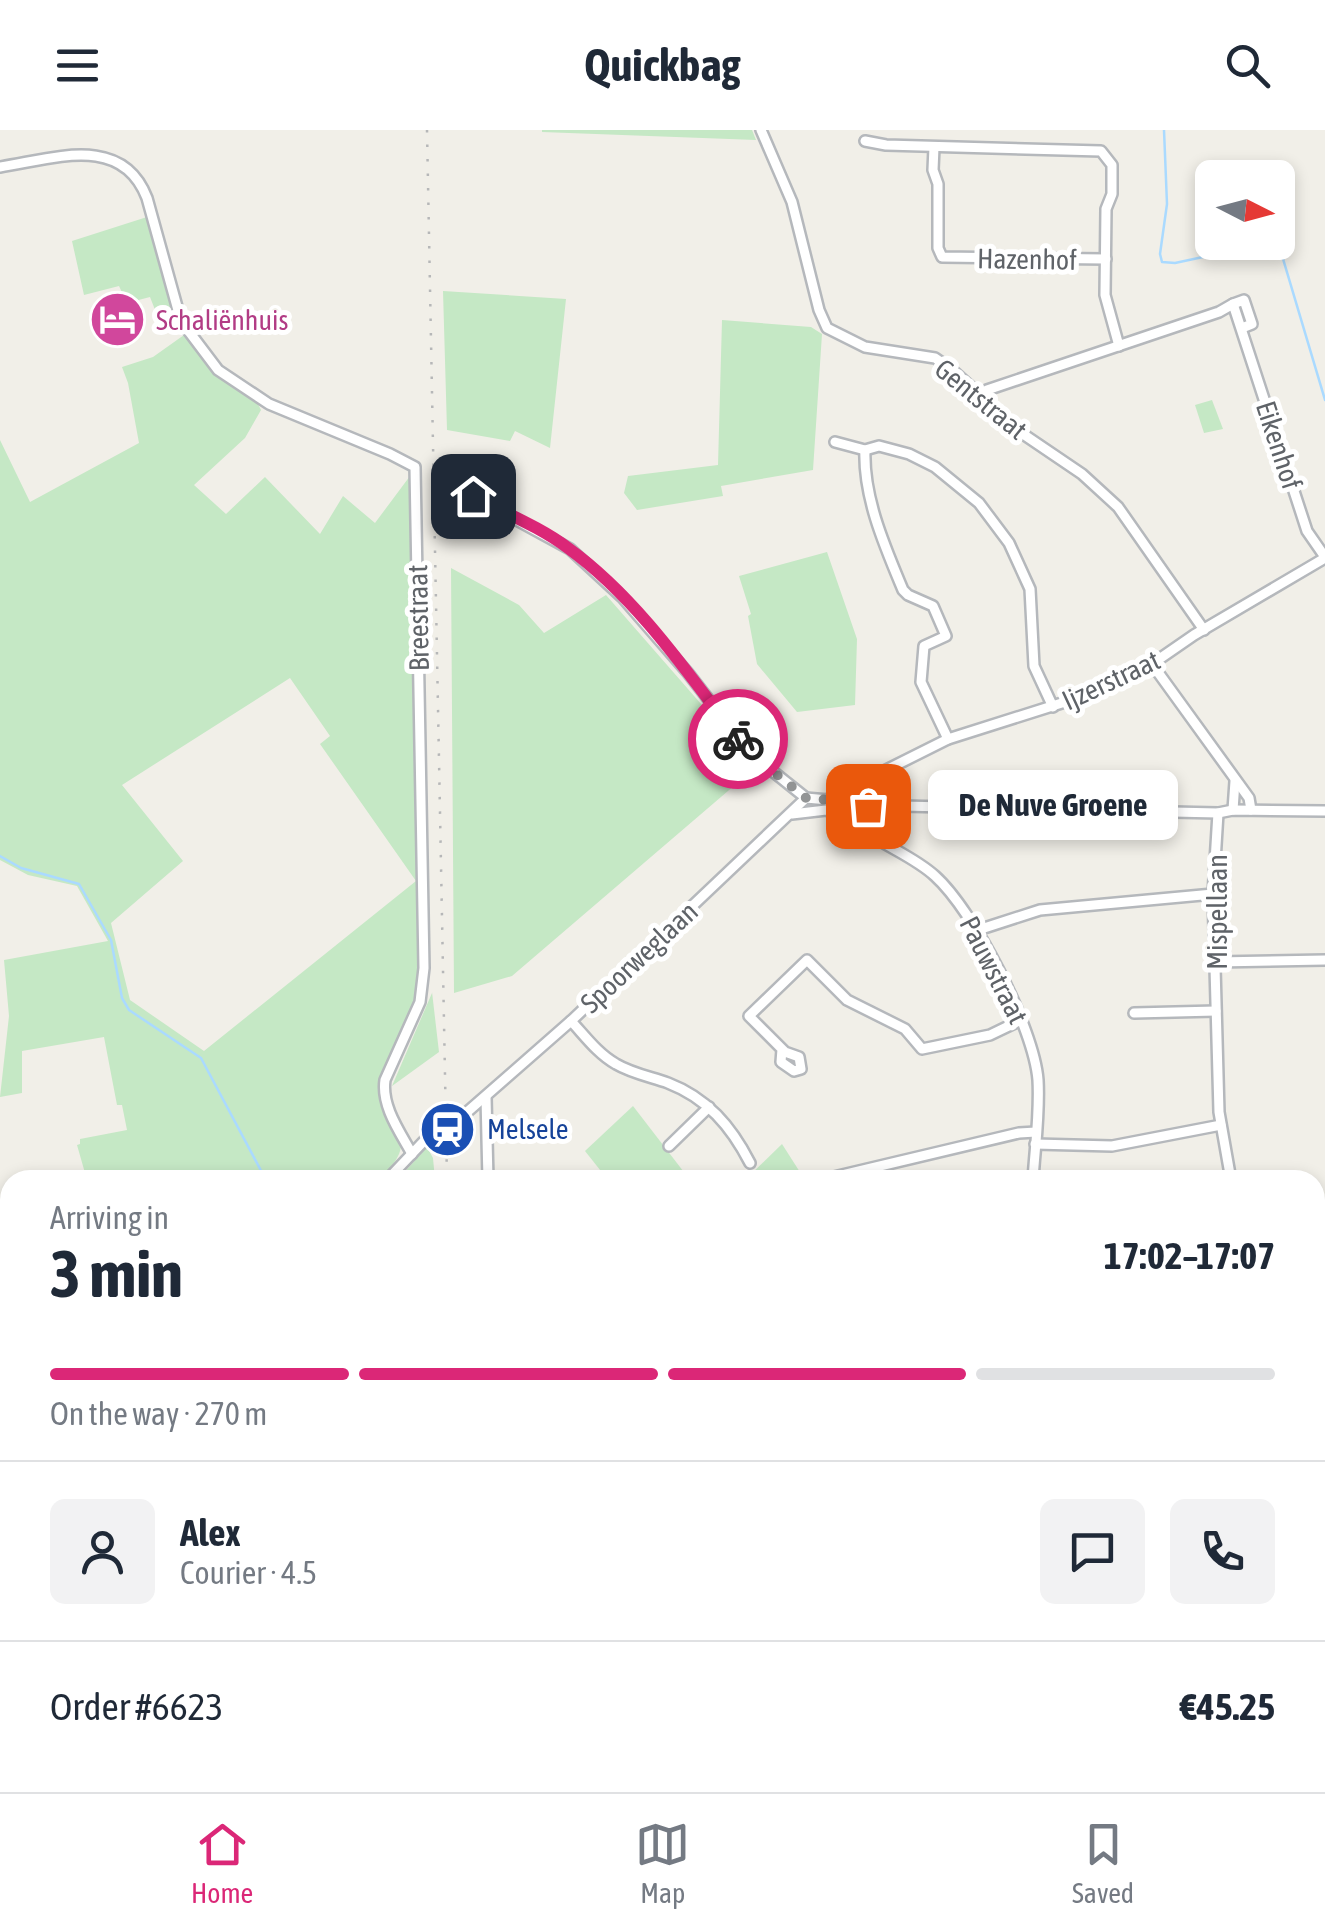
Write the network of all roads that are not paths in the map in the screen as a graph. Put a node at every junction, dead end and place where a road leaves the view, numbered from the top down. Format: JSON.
{"nodes":[{"id":1,"x":760,"y":130,"type":"edge"},
{"id":2,"x":865,"y":140,"type":"dead end"},
{"id":3,"x":934,"y":147,"type":"junction"},
{"id":4,"x":0,"y":167,"type":"edge"},
{"id":5,"x":1106,"y":259,"type":"junction"},
{"id":6,"x":1119,"y":346,"type":"junction"},
{"id":7,"x":1005,"y":385,"type":"junction"},
{"id":8,"x":981,"y":395,"type":"junction"},
{"id":9,"x":990,"y":404,"type":"junction"},
{"id":10,"x":836,"y":442,"type":"dead end"},
{"id":11,"x":864,"y":450,"type":"junction"},
{"id":12,"x":445,"y":481,"type":"dead end"},
{"id":13,"x":1325,"y":558,"type":"edge"},
{"id":14,"x":1204,"y":630,"type":"junction"},
{"id":15,"x":1152,"y":664,"type":"junction"},
{"id":16,"x":1053,"y":707,"type":"junction"},
{"id":17,"x":948,"y":740,"type":"junction"},
{"id":18,"x":1236,"y":781,"type":"junction"},
{"id":19,"x":851,"y":794,"type":"junction"},
{"id":20,"x":806,"y":798,"type":"junction"},
{"id":21,"x":829,"y":805,"type":"junction"},
{"id":22,"x":854,"y":805,"type":"junction"},
{"id":23,"x":1233,"y":810,"type":"junction"},
{"id":24,"x":1251,"y":810,"type":"junction"},
{"id":25,"x":1325,"y":811,"type":"edge"},
{"id":26,"x":1218,"y":813,"type":"junction"},
{"id":27,"x":791,"y":814,"type":"junction"},
{"id":28,"x":847,"y":815,"type":"junction"},
{"id":29,"x":1213,"y":894,"type":"junction"},
{"id":30,"x":978,"y":930,"type":"junction"},
{"id":31,"x":1325,"y":960,"type":"edge"},
{"id":32,"x":1216,"y":962,"type":"junction"},
{"id":33,"x":1216,"y":1011,"type":"junction"},
{"id":34,"x":1134,"y":1013,"type":"dead end"},
{"id":35,"x":1020,"y":1020,"type":"junction"},
{"id":36,"x":570,"y":1021,"type":"junction"},
{"id":37,"x":782,"y":1048,"type":"dead end"},
{"id":38,"x":486,"y":1097,"type":"junction"},
{"id":39,"x":710,"y":1107,"type":"junction"},
{"id":40,"x":1221,"y":1126,"type":"junction"},
{"id":41,"x":1036,"y":1132,"type":"junction"},
{"id":42,"x":1035,"y":1144,"type":"junction"},
{"id":43,"x":669,"y":1146,"type":"dead end"},
{"id":44,"x":412,"y":1154,"type":"junction"},
{"id":45,"x":750,"y":1162,"type":"dead end"},
{"id":46,"x":397,"y":1170,"type":"edge"},
{"id":47,"x":488,"y":1170,"type":"edge"},
{"id":48,"x":863,"y":1170,"type":"edge"},
{"id":49,"x":1034,"y":1170,"type":"edge"},
{"id":50,"x":1228,"y":1170,"type":"edge"}],
"edges":[{"from":1,"to":8,"type":"street","name":"Gentstraat"},
{"from":2,"to":3,"type":"street","name":"Hazenhof"},
{"from":3,"to":5,"type":"street","name":"Hazenhof"},
{"from":3,"to":5,"type":"street","name":"Hazenhof"},
{"from":4,"to":44,"type":"street","name":"Breestraat"},
{"from":5,"to":6,"type":"street","name":"Hazenhof"},
{"from":6,"to":7,"type":"street","name":"Eikenhof"},
{"from":6,"to":13,"type":"street","name":"Eikenhof"},
{"from":7,"to":8,"type":"street","name":"Eikenhof"},
{"from":7,"to":9,"type":"street"},
{"from":8,"to":9,"type":"street","name":"Gentstraat"},
{"from":9,"to":14,"type":"street","name":"Gentstraat"},
{"from":10,"to":11,"type":"street"},
{"from":11,"to":16,"type":"street"},
{"from":11,"to":17,"type":"street"},
{"from":12,"to":20,"type":"street"},
{"from":13,"to":14,"type":"street","name":"Ijzerstraat"},
{"from":14,"to":15,"type":"street","name":"Ijzerstraat"},
{"from":15,"to":16,"type":"street","name":"Ijzerstraat"},
{"from":15,"to":18,"type":"street"},
{"from":16,"to":17,"type":"street","name":"Ijzerstraat"},
{"from":17,"to":19,"type":"street","name":"Ijzerstraat"},
{"from":18,"to":23,"type":"street"},
{"from":18,"to":24,"type":"street"},
{"from":19,"to":21,"type":"street"},
{"from":19,"to":22,"type":"street"},
{"from":20,"to":21,"type":"street"},
{"from":20,"to":27,"type":"street","name":"Spoorweglaan"},
{"from":21,"to":27,"type":"street"},
{"from":21,"to":28,"type":"street"},
{"from":22,"to":26,"type":"street"},
{"from":22,"to":28,"type":"street"},
{"from":23,"to":24,"type":"street"},
{"from":23,"to":26,"type":"street"},
{"from":24,"to":25,"type":"street"},
{"from":26,"to":29,"type":"street","name":"Mispellaan"},
{"from":27,"to":36,"type":"street","name":"Spoorweglaan"},
{"from":28,"to":30,"type":"street","name":"Pauwstraat"},
{"from":29,"to":30,"type":"street"},
{"from":29,"to":32,"type":"street","name":"Mispellaan"},
{"from":30,"to":35,"type":"street","name":"Pauwstraat"},
{"from":31,"to":32,"type":"street"},
{"from":32,"to":33,"type":"street","name":"Mispellaan"},
{"from":33,"to":34,"type":"street","name":"Mispellaan"},
{"from":33,"to":40,"type":"street","name":"Mispellaan"},
{"from":35,"to":37,"type":"street"},
{"from":35,"to":41,"type":"street","name":"Pauwstraat"},
{"from":36,"to":38,"type":"street","name":"Spoorweglaan"},
{"from":36,"to":39,"type":"street"},
{"from":38,"to":44,"type":"street","name":"Spoorweglaan"},
{"from":38,"to":47,"type":"street"},
{"from":39,"to":43,"type":"street"},
{"from":39,"to":45,"type":"street"},
{"from":40,"to":42,"type":"street"},
{"from":40,"to":50,"type":"street","name":"Mispellaan"},
{"from":41,"to":42,"type":"street","name":"Pauwstraat"},
{"from":41,"to":48,"type":"street"},
{"from":42,"to":49,"type":"street","name":"Pauwstraat"},
{"from":44,"to":46,"type":"street","name":"Spoorweglaan"}]}
